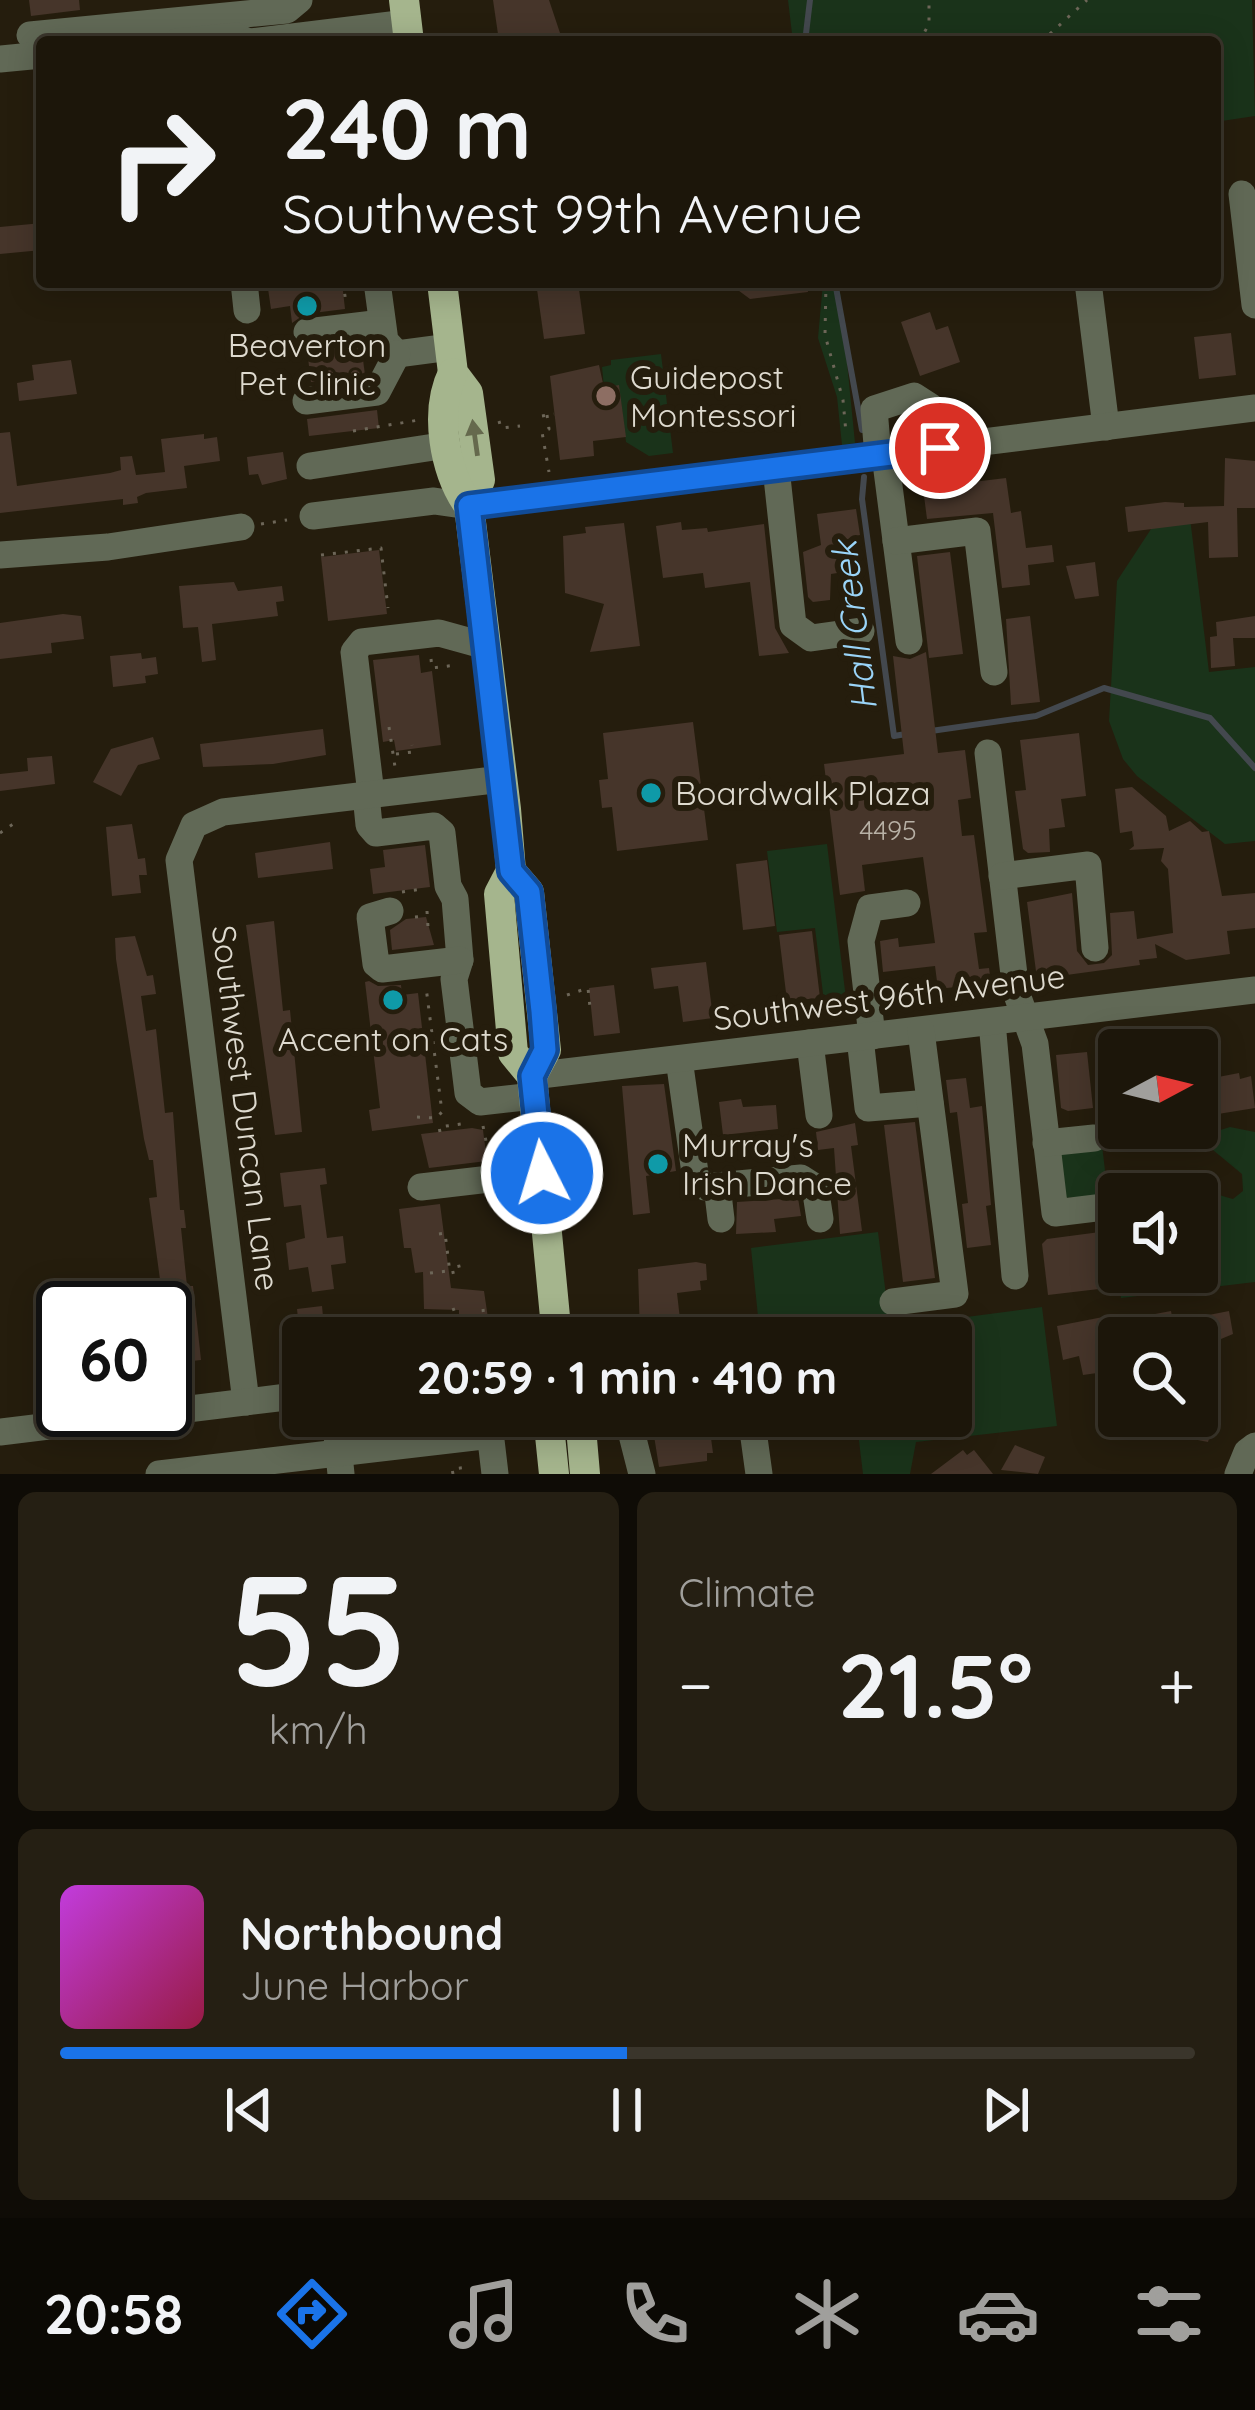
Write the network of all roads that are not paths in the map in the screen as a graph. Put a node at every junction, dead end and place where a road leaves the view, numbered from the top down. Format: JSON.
{"nodes":[{"id":1,"x":299,"y":0,"type":"edge"},
{"id":2,"x":407,"y":22,"type":"edge"},
{"id":3,"x":364,"y":35,"type":"edge"},
{"id":4,"x":100,"y":36,"type":"edge"},
{"id":5,"x":36,"y":45,"type":"edge"},
{"id":6,"x":0,"y":59,"type":"edge"},
{"id":7,"x":1242,"y":194,"type":"dead end"},
{"id":8,"x":378,"y":288,"type":"edge"},
{"id":9,"x":443,"y":288,"type":"edge"},
{"id":10,"x":1089,"y":288,"type":"edge"},
{"id":11,"x":1255,"y":305,"type":"edge"},
{"id":12,"x":382,"y":323,"type":"junction"},
{"id":13,"x":307,"y":332,"type":"dead end"},
{"id":14,"x":397,"y":354,"type":"junction"},
{"id":15,"x":452,"y":360,"type":"junction"},
{"id":16,"x":306,"y":401,"type":"dead end"},
{"id":17,"x":1255,"y":408,"type":"edge"},
{"id":18,"x":1106,"y":427,"type":"junction"},
{"id":19,"x":447,"y":445,"type":"junction"},
{"id":20,"x":933,"y":449,"type":"junction"},
{"id":21,"x":881,"y":455,"type":"junction"},
{"id":22,"x":350,"y":462,"type":"junction"},
{"id":23,"x":310,"y":466,"type":"dead end"},
{"id":24,"x":776,"y":469,"type":"junction"},
{"id":25,"x":469,"y":506,"type":"junction"},
{"id":26,"x":355,"y":511,"type":"junction"},
{"id":27,"x":313,"y":517,"type":"road end"},
{"id":28,"x":241,"y":527,"type":"road end"},
{"id":29,"x":896,"y":541,"type":"junction"},
{"id":30,"x":0,"y":555,"type":"edge"},
{"id":31,"x":481,"y":603,"type":"junction"},
{"id":32,"x":862,"y":631,"type":"dead end"},
{"id":33,"x":440,"y":633,"type":"junction"},
{"id":34,"x":909,"y":641,"type":"dead end"},
{"id":35,"x":486,"y":646,"type":"junction"},
{"id":36,"x":994,"y":672,"type":"dead end"},
{"id":37,"x":988,"y":753,"type":"dead end"},
{"id":38,"x":502,"y":778,"type":"junction"},
{"id":39,"x":368,"y":795,"type":"junction"},
{"id":40,"x":511,"y":871,"type":"junction"},
{"id":41,"x":1002,"y":876,"type":"junction"},
{"id":42,"x":395,"y":901,"type":"road end"},
{"id":43,"x":907,"y":903,"type":"dead end"},
{"id":44,"x":503,"y":945,"type":"junction"},
{"id":45,"x":1095,"y":948,"type":"dead end"},
{"id":46,"x":460,"y":955,"type":"junction"},
{"id":47,"x":1255,"y":990,"type":"edge"},
{"id":48,"x":1023,"y":1017,"type":"junction"},
{"id":49,"x":992,"y":1022,"type":"junction"},
{"id":50,"x":920,"y":1030,"type":"junction"},
{"id":51,"x":866,"y":1037,"type":"junction"},
{"id":52,"x":810,"y":1043,"type":"junction"},
{"id":53,"x":679,"y":1059,"type":"junction"},
{"id":54,"x":533,"y":1086,"type":"junction"},
{"id":55,"x":930,"y":1103,"type":"junction"},
{"id":56,"x":819,"y":1114,"type":"dead end"},
{"id":57,"x":1094,"y":1138,"type":"dead end"},
{"id":58,"x":1046,"y":1143,"type":"junction"},
{"id":59,"x":542,"y":1173,"type":"junction"},
{"id":60,"x":717,"y":1186,"type":"junction"},
{"id":61,"x":421,"y":1187,"type":"dead end"},
{"id":62,"x":1098,"y":1208,"type":"edge"},
{"id":63,"x":721,"y":1219,"type":"dead end"},
{"id":64,"x":820,"y":1219,"type":"dead end"},
{"id":65,"x":1015,"y":1276,"type":"dead end"},
{"id":66,"x":893,"y":1303,"type":"dead end"},
{"id":67,"x":555,"y":1317,"type":"edge"},
{"id":68,"x":282,"y":1398,"type":"edge"},
{"id":69,"x":246,"y":1402,"type":"junction"},
{"id":70,"x":0,"y":1432,"type":"edge"},
{"id":71,"x":550,"y":1437,"type":"edge"},
{"id":72,"x":582,"y":1437,"type":"edge"},
{"id":73,"x":633,"y":1437,"type":"edge"},
{"id":74,"x":754,"y":1437,"type":"edge"},
{"id":75,"x":379,"y":1461,"type":"edge"},
{"id":76,"x":340,"y":1463,"type":"edge"},
{"id":77,"x":489,"y":1470,"type":"edge"},
{"id":78,"x":159,"y":1474,"type":"edge"},
{"id":79,"x":554,"y":1474,"type":"edge"},
{"id":80,"x":585,"y":1474,"type":"edge"},
{"id":81,"x":642,"y":1474,"type":"edge"},
{"id":82,"x":759,"y":1474,"type":"edge"}],
"edges":[{"from":1,"to":4,"type":"street"},
{"from":2,"to":3,"type":"street"},
{"from":5,"to":6,"type":"street"},
{"from":7,"to":11,"type":"street"},
{"from":8,"to":12,"type":"street"},
{"from":9,"to":15,"type":"main road"},
{"from":10,"to":18,"type":"street"},
{"from":12,"to":13,"type":"street"},
{"from":12,"to":14,"type":"street"},
{"from":14,"to":15,"type":"street"},
{"from":14,"to":16,"type":"street"},
{"from":15,"to":19,"type":"main road"},
{"from":25,"to":15,"type":"main road","one_way":true},
{"from":17,"to":18,"type":"street"},
{"from":18,"to":20,"type":"street"},
{"from":19,"to":22,"type":"street"},
{"from":19,"to":25,"type":"main road"},
{"from":20,"to":21,"type":"street"},
{"from":20,"to":21,"type":"street"},
{"from":21,"to":24,"type":"street"},
{"from":21,"to":29,"type":"street"},
{"from":22,"to":23,"type":"street"},
{"from":22,"to":26,"type":"street"},
{"from":24,"to":25,"type":"street"},
{"from":24,"to":32,"type":"street"},
{"from":25,"to":26,"type":"street"},
{"from":25,"to":31,"type":"main road"},
{"from":26,"to":27,"type":"street"},
{"from":28,"to":30,"type":"street"},
{"from":29,"to":34,"type":"street"},
{"from":29,"to":36,"type":"street"},
{"from":31,"to":33,"type":"street"},
{"from":31,"to":35,"type":"main road"},
{"from":33,"to":35,"type":"street"},
{"from":33,"to":39,"type":"street"},
{"from":35,"to":38,"type":"main road"},
{"from":37,"to":41,"type":"street"},
{"from":38,"to":39,"type":"street"},
{"from":38,"to":40,"type":"main road"},
{"from":39,"to":46,"type":"street"},
{"from":39,"to":69,"type":"street","name":"Southwest Duncan Lane"},
{"from":40,"to":44,"type":"main road"},
{"from":40,"to":54,"type":"main road"},
{"from":41,"to":45,"type":"street"},
{"from":41,"to":48,"type":"street"},
{"from":42,"to":46,"type":"street"},
{"from":43,"to":51,"type":"street"},
{"from":44,"to":46,"type":"street"},
{"from":44,"to":54,"type":"main road"},
{"from":46,"to":54,"type":"street","name":"Southwest 96th Avenue"},
{"from":47,"to":48,"type":"street","name":"Southwest 96th Avenue"},
{"from":48,"to":49,"type":"street","name":"Southwest 96th Avenue"},
{"from":48,"to":58,"type":"street"},
{"from":49,"to":50,"type":"street","name":"Southwest 96th Avenue"},
{"from":49,"to":65,"type":"street"},
{"from":50,"to":51,"type":"street","name":"Southwest 96th Avenue"},
{"from":50,"to":55,"type":"street"},
{"from":51,"to":52,"type":"street","name":"Southwest 96th Avenue"},
{"from":51,"to":55,"type":"street"},
{"from":52,"to":53,"type":"street","name":"Southwest 96th Avenue"},
{"from":52,"to":56,"type":"street"},
{"from":53,"to":54,"type":"street","name":"Southwest 96th Avenue"},
{"from":53,"to":60,"type":"street"},
{"from":54,"to":59,"type":"main road"},
{"from":55,"to":66,"type":"street"},
{"from":57,"to":58,"type":"street"},
{"from":58,"to":62,"type":"street"},
{"from":59,"to":61,"type":"street"},
{"from":59,"to":67,"type":"main road"},
{"from":60,"to":63,"type":"street"},
{"from":60,"to":64,"type":"street"},
{"from":68,"to":69,"type":"street"},
{"from":69,"to":70,"type":"street"},
{"from":71,"to":79,"type":"main road"},
{"from":72,"to":80,"type":"main road"},
{"from":73,"to":81,"type":"street"},
{"from":74,"to":82,"type":"street"},
{"from":75,"to":76,"type":"street"},
{"from":75,"to":77,"type":"street"},
{"from":76,"to":78,"type":"street"}]}
